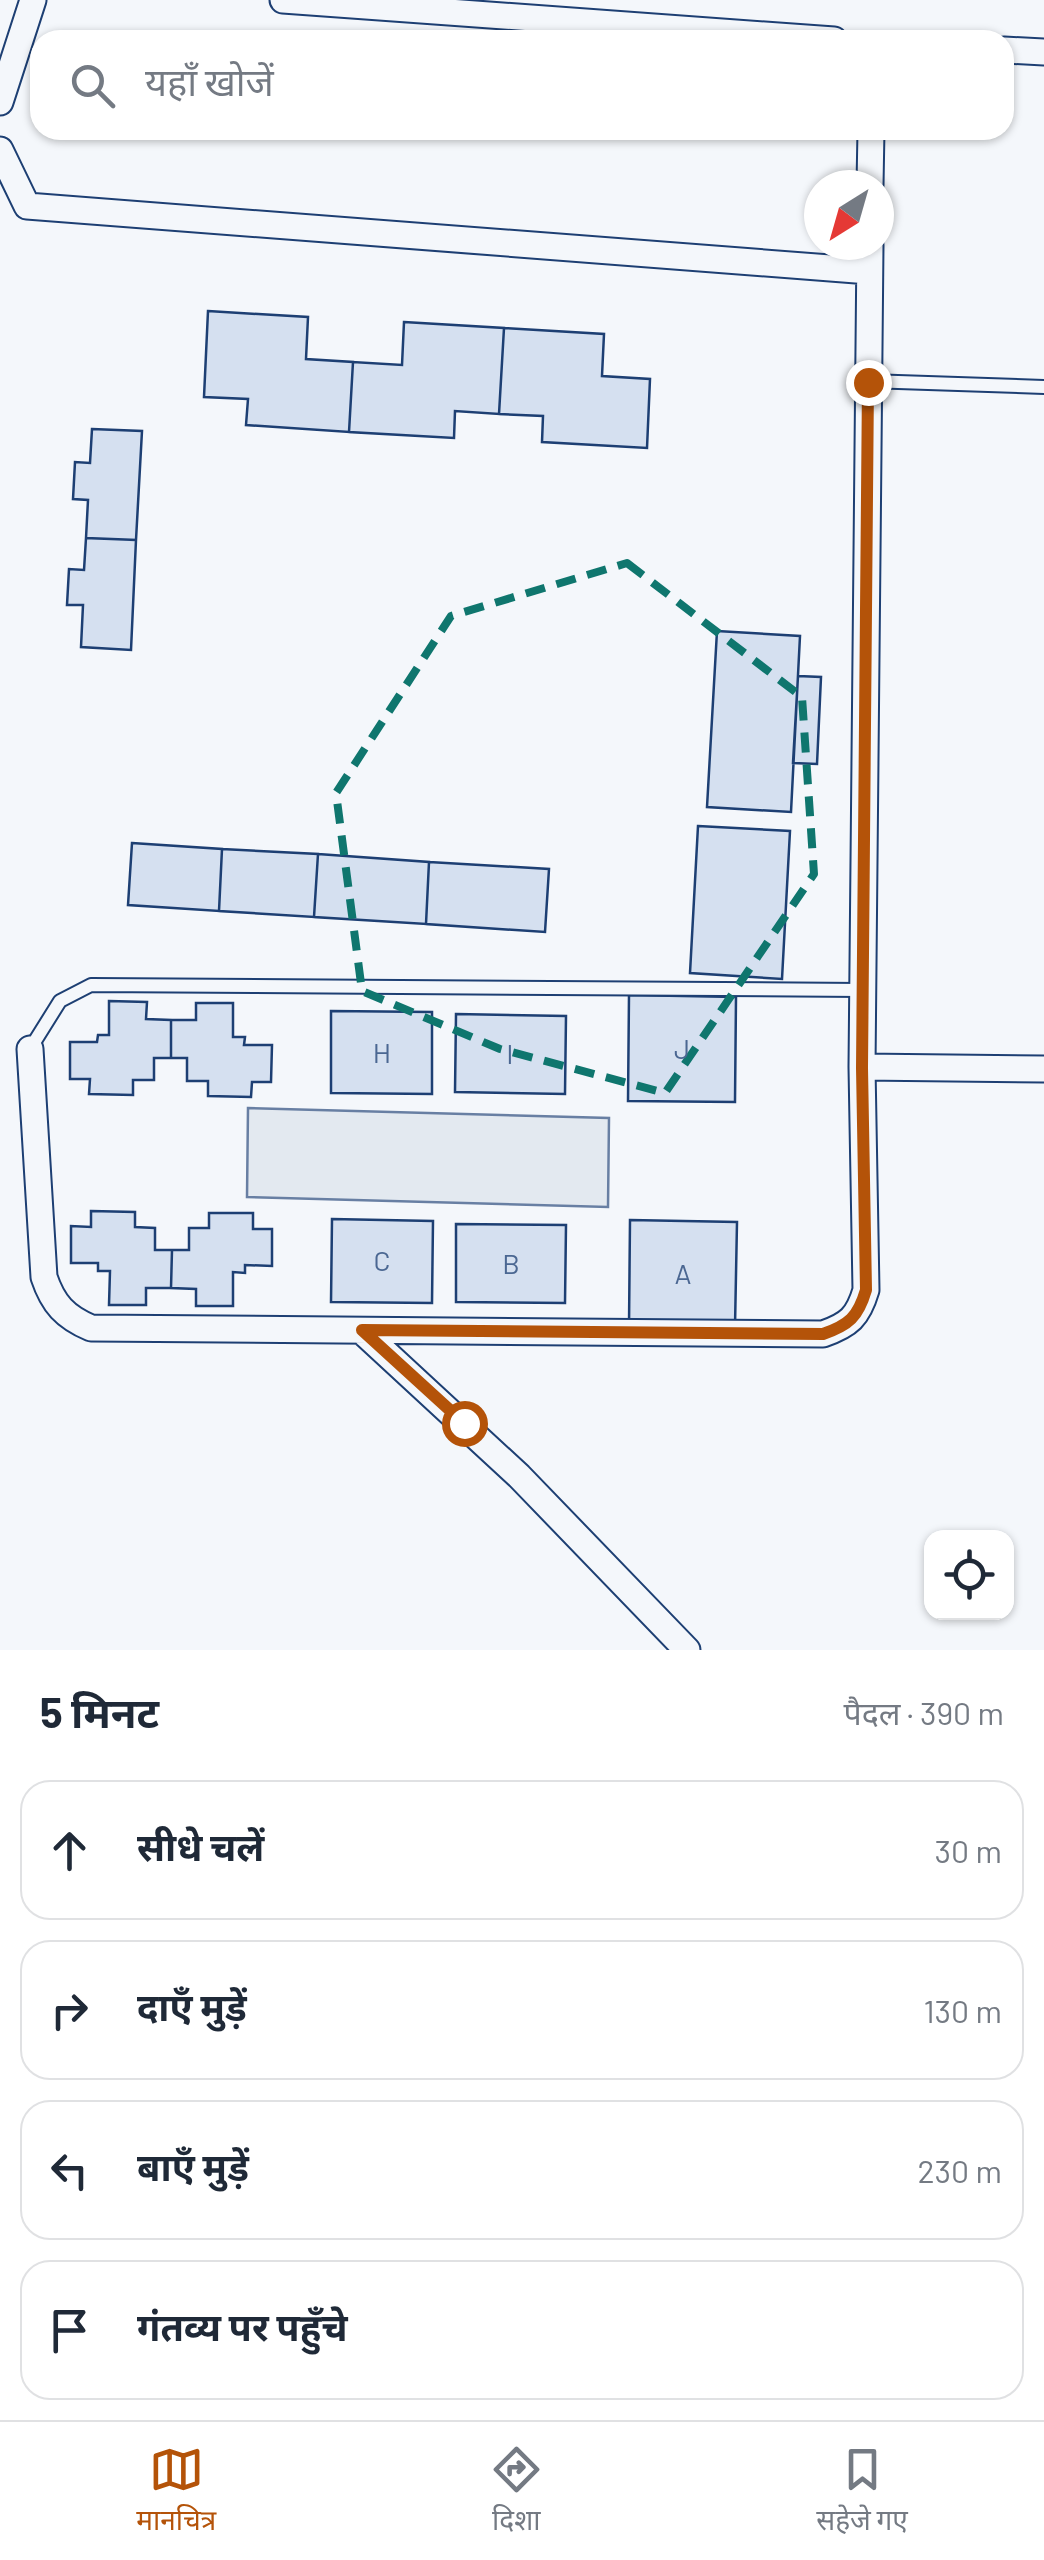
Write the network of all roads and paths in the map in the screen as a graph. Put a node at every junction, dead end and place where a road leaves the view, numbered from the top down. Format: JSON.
{"nodes":[{"id":1,"x":33,"y":0,"type":"edge"},
{"id":2,"x":283,"y":0,"type":"edge"},
{"id":3,"x":696,"y":30,"type":"edge"},
{"id":4,"x":1014,"y":50,"type":"edge"},
{"id":5,"x":1044,"y":52,"type":"edge"},
{"id":6,"x":0,"y":102,"type":"edge"},
{"id":7,"x":871,"y":140,"type":"edge"},
{"id":8,"x":0,"y":150,"type":"edge"},
{"id":9,"x":870,"y":170,"type":"edge"},
{"id":10,"x":804,"y":254,"type":"edge"},
{"id":11,"x":870,"y":260,"type":"edge"},
{"id":12,"x":868,"y":382,"type":"junction"},
{"id":13,"x":1044,"y":386,"type":"edge"},
{"id":14,"x":862,"y":990,"type":"junction"},
{"id":15,"x":30,"y":1049,"type":"joint"},
{"id":16,"x":862,"y":1068,"type":"junction"},
{"id":17,"x":1044,"y":1070,"type":"edge"},
{"id":18,"x":362,"y":1330,"type":"junction"},
{"id":19,"x":687,"y":1650,"type":"edge"}],
"edges":[{"from":1,"to":6,"type":"street"},
{"from":2,"to":3,"type":"street"},
{"from":4,"to":5,"type":"street"},
{"from":7,"to":9,"type":"street"},
{"from":8,"to":10,"type":"street"},
{"from":11,"to":12,"type":"street"},
{"from":12,"to":13,"type":"lane"},
{"from":12,"to":14,"type":"street"},
{"from":14,"to":15,"type":"lane"},
{"from":14,"to":16,"type":"street"},
{"from":15,"to":18,"type":"street"},
{"from":16,"to":17,"type":"street"},
{"from":16,"to":18,"type":"street"},
{"from":18,"to":19,"type":"street"}]}
